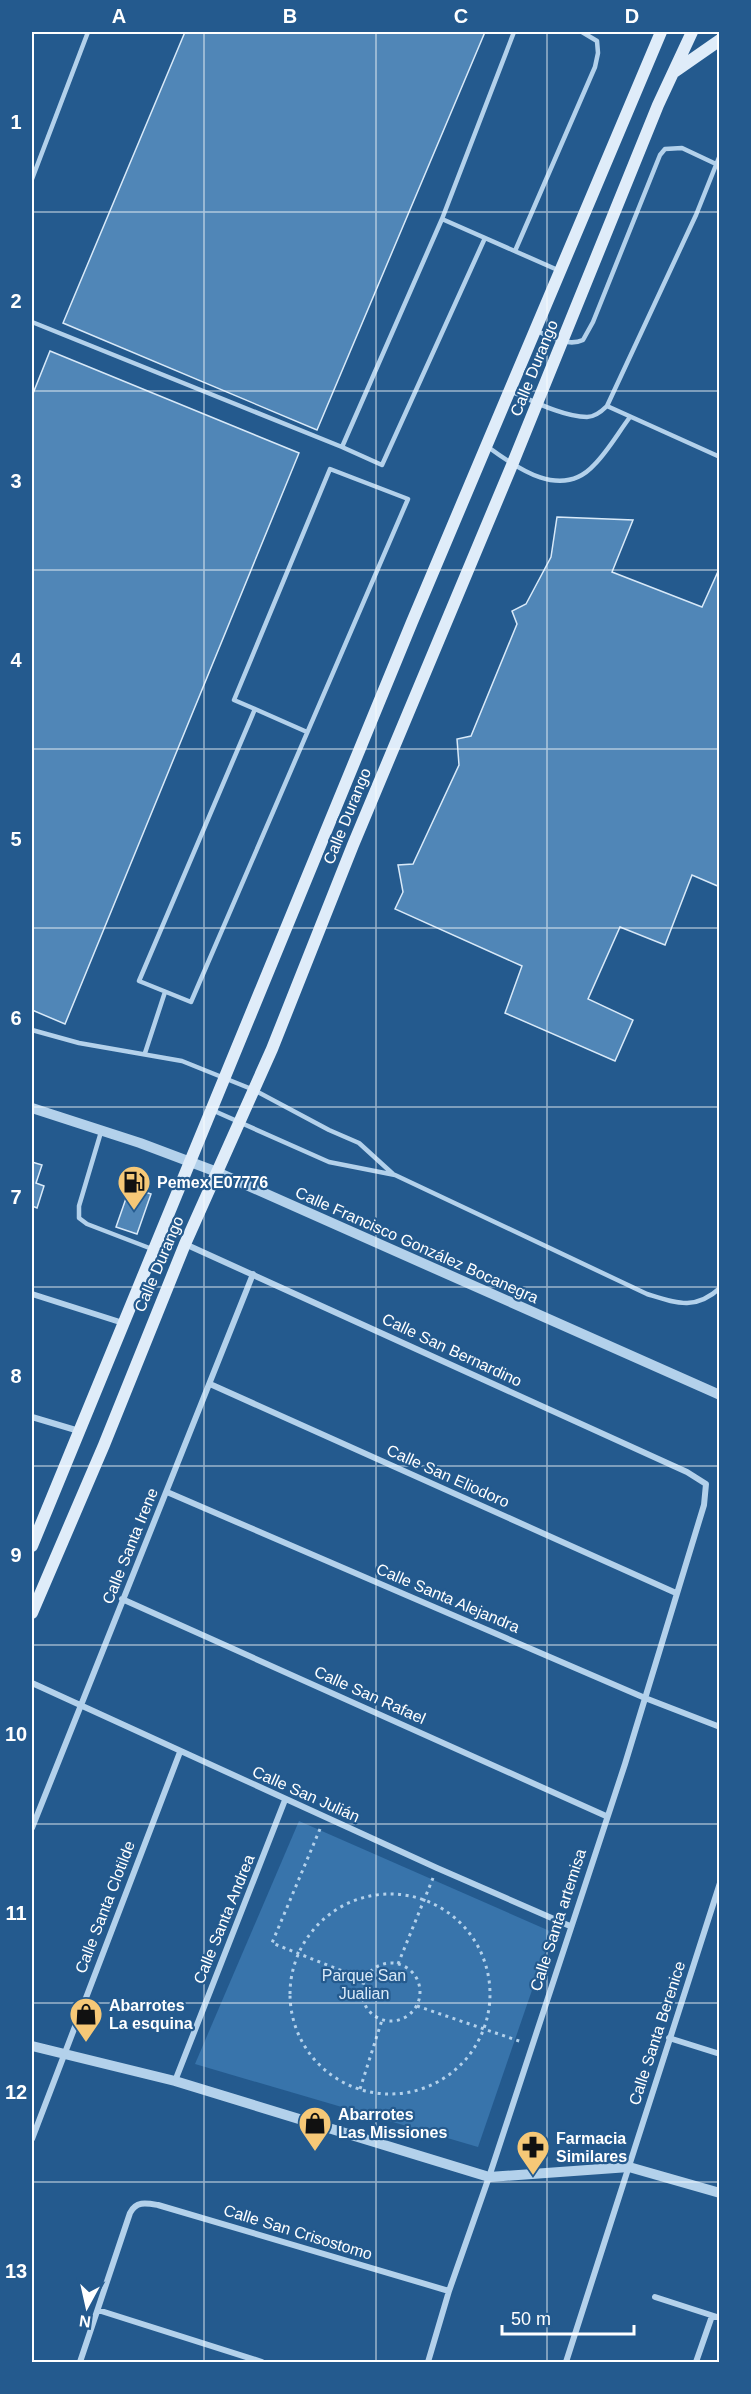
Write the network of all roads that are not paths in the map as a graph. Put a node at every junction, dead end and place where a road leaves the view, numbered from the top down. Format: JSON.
{"nodes":[{"id":1,"x":88,"y":32,"type":"edge"},
{"id":2,"x":514,"y":32,"type":"edge"},
{"id":3,"x":582,"y":32,"type":"edge"},
{"id":4,"x":661,"y":32,"type":"edge"},
{"id":5,"x":692,"y":32,"type":"edge"},
{"id":6,"x":720,"y":40,"type":"edge"},
{"id":7,"x":673,"y":73,"type":"junction"},
{"id":8,"x":720,"y":155,"type":"edge"},
{"id":9,"x":716,"y":164,"type":"junction"},
{"id":10,"x":32,"y":179,"type":"edge"},
{"id":11,"x":442,"y":219,"type":"junction"},
{"id":12,"x":485,"y":238,"type":"junction"},
{"id":13,"x":515,"y":251,"type":"junction"},
{"id":14,"x":560,"y":271,"type":"junction"},
{"id":15,"x":32,"y":322,"type":"edge"},
{"id":16,"x":535,"y":330,"type":"junction"},
{"id":17,"x":563,"y":341,"type":"junction"},
{"id":18,"x":510,"y":391,"type":"junction"},
{"id":19,"x":538,"y":403,"type":"junction"},
{"id":20,"x":608,"y":406,"type":"junction"},
{"id":21,"x":630,"y":417,"type":"junction"},
{"id":22,"x":486,"y":445,"type":"junction"},
{"id":23,"x":342,"y":447,"type":"junction"},
{"id":24,"x":720,"y":457,"type":"edge"},
{"id":25,"x":512,"y":465,"type":"junction"},
{"id":26,"x":255,"y":709,"type":"junction"},
{"id":27,"x":308,"y":732,"type":"junction"},
{"id":28,"x":165,"y":992,"type":"junction"},
{"id":29,"x":32,"y":1029,"type":"edge"},
{"id":30,"x":145,"y":1053,"type":"junction"},
{"id":31,"x":224,"y":1078,"type":"junction"},
{"id":32,"x":254,"y":1090,"type":"junction"},
{"id":33,"x":32,"y":1108,"type":"edge"},
{"id":34,"x":212,"y":1110,"type":"junction"},
{"id":35,"x":240,"y":1122,"type":"junction"},
{"id":36,"x":102,"y":1131,"type":"junction"},
{"id":37,"x":190,"y":1162,"type":"junction"},
{"id":38,"x":217,"y":1172,"type":"junction"},
{"id":39,"x":395,"y":1175,"type":"junction"},
{"id":40,"x":185,"y":1244,"type":"junction"},
{"id":41,"x":154,"y":1250,"type":"junction"},
{"id":42,"x":254,"y":1274,"type":"junction"},
{"id":43,"x":720,"y":1288,"type":"edge"},
{"id":44,"x":32,"y":1294,"type":"edge"},
{"id":45,"x":124,"y":1324,"type":"junction"},
{"id":46,"x":210,"y":1384,"type":"junction"},
{"id":47,"x":720,"y":1395,"type":"edge"},
{"id":48,"x":32,"y":1417,"type":"edge"},
{"id":49,"x":80,"y":1431,"type":"junction"},
{"id":50,"x":706,"y":1484,"type":"joint"},
{"id":51,"x":167,"y":1492,"type":"junction"},
{"id":52,"x":32,"y":1546,"type":"edge"},
{"id":53,"x":676,"y":1593,"type":"junction"},
{"id":54,"x":122,"y":1599,"type":"junction"},
{"id":55,"x":32,"y":1613,"type":"edge"},
{"id":56,"x":32,"y":1683,"type":"edge"},
{"id":57,"x":645,"y":1698,"type":"junction"},
{"id":58,"x":81,"y":1706,"type":"junction"},
{"id":59,"x":720,"y":1727,"type":"edge"},
{"id":60,"x":180,"y":1752,"type":"junction"},
{"id":61,"x":285,"y":1800,"type":"junction"},
{"id":62,"x":606,"y":1816,"type":"junction"},
{"id":63,"x":32,"y":1828,"type":"edge"},
{"id":64,"x":720,"y":1883,"type":"edge"},
{"id":65,"x":570,"y":1926,"type":"junction"},
{"id":66,"x":669,"y":2038,"type":"junction"},
{"id":67,"x":32,"y":2046,"type":"edge"},
{"id":68,"x":63,"y":2054,"type":"junction"},
{"id":69,"x":720,"y":2054,"type":"edge"},
{"id":70,"x":175,"y":2081,"type":"junction"},
{"id":71,"x":32,"y":2139,"type":"edge"},
{"id":72,"x":629,"y":2167,"type":"junction"},
{"id":73,"x":489,"y":2177,"type":"junction"},
{"id":74,"x":720,"y":2193,"type":"edge"},
{"id":75,"x":449,"y":2291,"type":"junction"},
{"id":76,"x":655,"y":2297,"type":"dead end"},
{"id":77,"x":98,"y":2310,"type":"junction"},
{"id":78,"x":712,"y":2316,"type":"junction"},
{"id":79,"x":720,"y":2318,"type":"edge"},
{"id":80,"x":80,"y":2362,"type":"edge"},
{"id":81,"x":262,"y":2362,"type":"edge"},
{"id":82,"x":428,"y":2362,"type":"edge"},
{"id":83,"x":566,"y":2362,"type":"edge"},
{"id":84,"x":696,"y":2362,"type":"edge"}],
"edges":[{"from":1,"to":10,"type":"lane"},
{"from":2,"to":11,"type":"lane"},
{"from":3,"to":13,"type":"lane"},
{"from":4,"to":14,"type":"main road","name":"Calle Durango"},
{"from":5,"to":7,"type":"main road","name":"Calle Durango"},
{"from":6,"to":7,"type":"main road"},
{"from":7,"to":17,"type":"main road","name":"Calle Durango"},
{"from":8,"to":9,"type":"lane"},
{"from":9,"to":17,"type":"lane"},
{"from":9,"to":20,"type":"lane"},
{"from":11,"to":12,"type":"lane"},
{"from":11,"to":23,"type":"lane"},
{"from":12,"to":13,"type":"lane"},
{"from":12,"to":23,"type":"lane"},
{"from":13,"to":14,"type":"lane"},
{"from":14,"to":16,"type":"main road","name":"Calle Durango"},
{"from":15,"to":23,"type":"lane"},
{"from":16,"to":17,"type":"lane"},
{"from":16,"to":18,"type":"main road","name":"Calle Durango"},
{"from":17,"to":19,"type":"main road","name":"Calle Durango"},
{"from":18,"to":19,"type":"lane"},
{"from":18,"to":22,"type":"main road","name":"Calle Durango"},
{"from":19,"to":20,"type":"lane"},
{"from":19,"to":25,"type":"main road","name":"Calle Durango"},
{"from":20,"to":21,"type":"lane"},
{"from":21,"to":24,"type":"lane"},
{"from":21,"to":25,"type":"lane"},
{"from":22,"to":25,"type":"lane"},
{"from":22,"to":31,"type":"main road","name":"Calle Durango"},
{"from":25,"to":32,"type":"main road","name":"Calle Durango"},
{"from":26,"to":27,"type":"lane"},
{"from":26,"to":27,"type":"lane"},
{"from":26,"to":28,"type":"lane"},
{"from":27,"to":28,"type":"lane"},
{"from":28,"to":30,"type":"lane"},
{"from":29,"to":30,"type":"lane"},
{"from":30,"to":31,"type":"lane"},
{"from":31,"to":32,"type":"lane"},
{"from":31,"to":34,"type":"main road","name":"Calle Durango"},
{"from":32,"to":35,"type":"main road","name":"Calle Durango"},
{"from":32,"to":39,"type":"lane"},
{"from":33,"to":36,"type":"street","name":"Calle Francisco González Bocanegra"},
{"from":34,"to":35,"type":"lane"},
{"from":34,"to":37,"type":"main road","name":"Calle Durango"},
{"from":35,"to":38,"type":"main road","name":"Calle Durango"},
{"from":35,"to":39,"type":"lane"},
{"from":36,"to":37,"type":"street","name":"Calle Francisco González Bocanegra"},
{"from":36,"to":41,"type":"lane"},
{"from":37,"to":38,"type":"street","name":"Calle Francisco González Bocanegra"},
{"from":37,"to":41,"type":"main road","name":"Calle Durango"},
{"from":38,"to":40,"type":"main road","name":"Calle Durango"},
{"from":38,"to":47,"type":"street","name":"Calle Francisco González Bocanegra"},
{"from":39,"to":43,"type":"lane"},
{"from":40,"to":42,"type":"street","name":"Calle San Bernardino"},
{"from":40,"to":55,"type":"main road","name":"Calle Durango"},
{"from":41,"to":45,"type":"main road","name":"Calle Durango"},
{"from":42,"to":46,"type":"street","name":"Calle Santa Irene"},
{"from":42,"to":50,"type":"street","name":"Calle San Bernardino"},
{"from":44,"to":45,"type":"street"},
{"from":45,"to":49,"type":"main road","name":"Calle Durango"},
{"from":46,"to":51,"type":"street","name":"Calle Santa Irene"},
{"from":46,"to":53,"type":"street","name":"Calle San Eliodoro"},
{"from":48,"to":49,"type":"street"},
{"from":49,"to":52,"type":"main road","name":"Calle Durango"},
{"from":50,"to":53,"type":"street","name":"Calle Santa artemisa"},
{"from":51,"to":54,"type":"street","name":"Calle Santa Irene"},
{"from":51,"to":57,"type":"street","name":"Calle Santa Alejandra"},
{"from":53,"to":57,"type":"street","name":"Calle Santa artemisa"},
{"from":54,"to":58,"type":"street","name":"Calle Santa Irene"},
{"from":54,"to":62,"type":"street","name":"Calle San Rafael"},
{"from":56,"to":58,"type":"street","name":"Calle San Julián"},
{"from":57,"to":59,"type":"street","name":"Calle Santa Alejandra"},
{"from":57,"to":62,"type":"street","name":"Calle Santa artemisa"},
{"from":58,"to":60,"type":"street","name":"Calle San Julián"},
{"from":58,"to":63,"type":"street","name":"Calle Santa Irene"},
{"from":60,"to":61,"type":"street","name":"Calle San Julián"},
{"from":60,"to":68,"type":"street","name":"Calle Santa Clotilde"},
{"from":61,"to":65,"type":"street","name":"Calle San Julián"},
{"from":61,"to":70,"type":"street","name":"Calle Santa Andrea"},
{"from":62,"to":65,"type":"street","name":"Calle Santa artemisa"},
{"from":64,"to":66,"type":"street","name":"Calle Santa Berenice"},
{"from":65,"to":73,"type":"street","name":"Calle Santa artemisa"},
{"from":66,"to":69,"type":"street"},
{"from":66,"to":72,"type":"street","name":"Calle Santa Berenice"},
{"from":67,"to":68,"type":"street"},
{"from":68,"to":70,"type":"street"},
{"from":68,"to":71,"type":"street","name":"Calle Santa Clotilde"},
{"from":70,"to":73,"type":"street"},
{"from":72,"to":73,"type":"street"},
{"from":72,"to":74,"type":"street"},
{"from":72,"to":83,"type":"street","name":"Calle Santa Berenice"},
{"from":73,"to":75,"type":"street","name":"Calle Santa artemisa"},
{"from":75,"to":77,"type":"street","name":"Calle San Crisostomo"},
{"from":75,"to":82,"type":"street","name":"Calle Santa artemisa"},
{"from":76,"to":78,"type":"street"},
{"from":77,"to":80,"type":"street"},
{"from":77,"to":81,"type":"street"},
{"from":78,"to":79,"type":"street"},
{"from":78,"to":84,"type":"street"}]}
